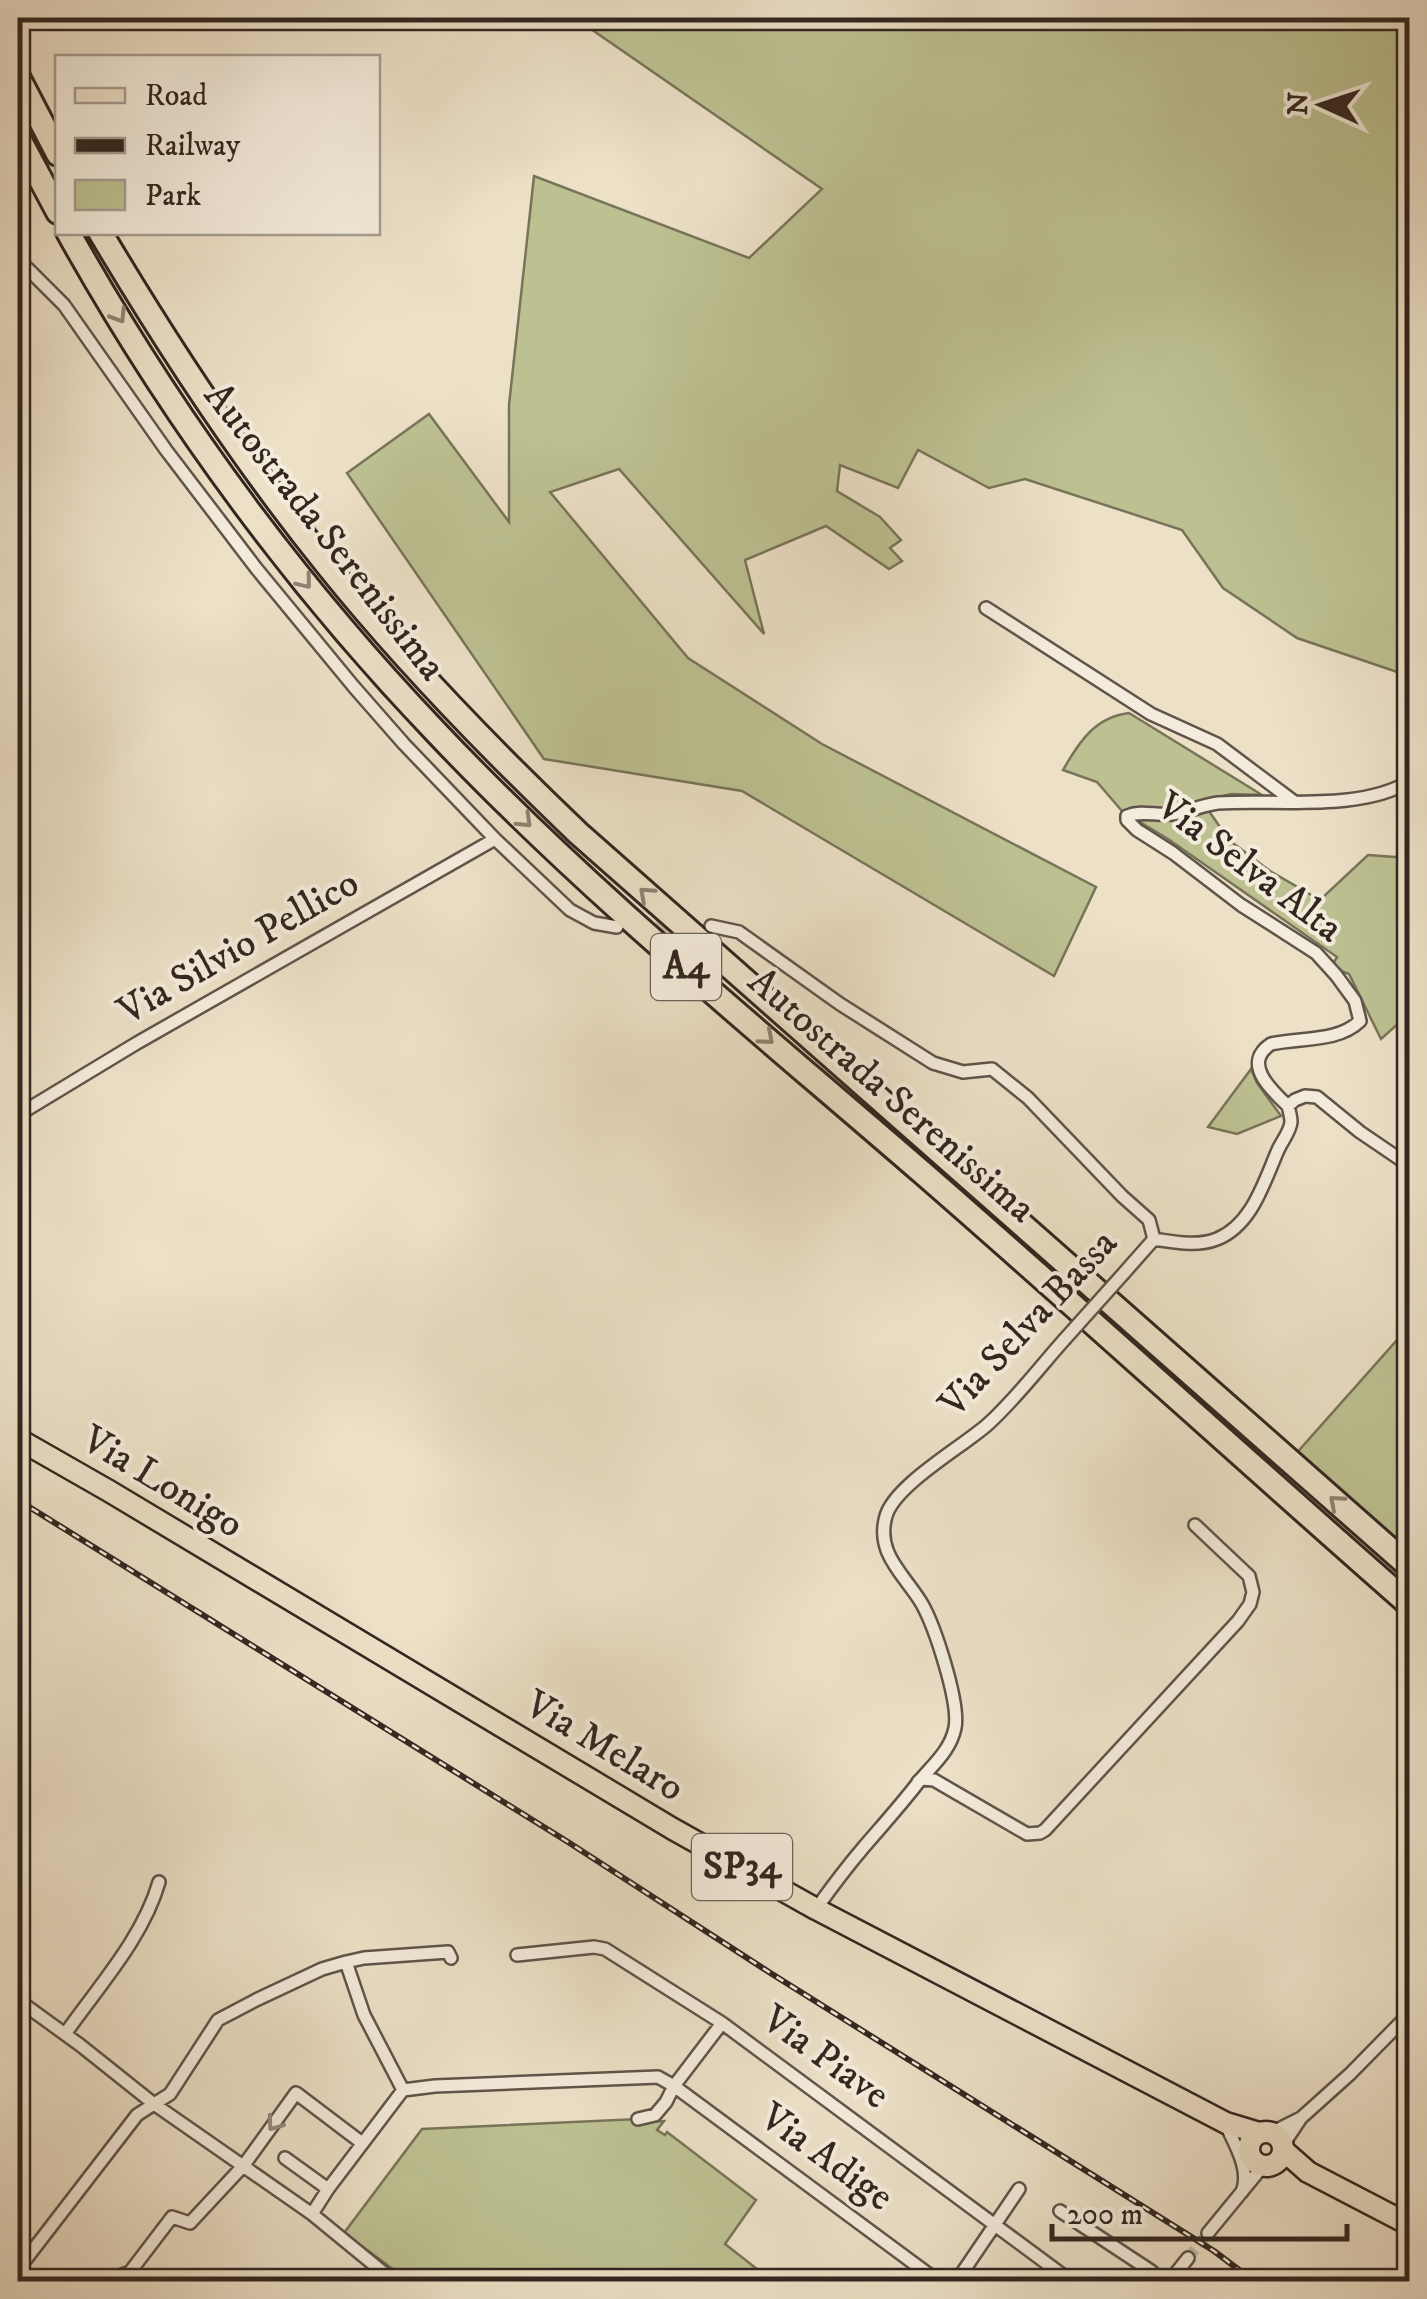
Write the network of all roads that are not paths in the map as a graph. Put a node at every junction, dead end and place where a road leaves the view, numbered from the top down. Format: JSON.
{"nodes":[{"id":1,"x":18,"y":77,"type":"edge"},
{"id":2,"x":18,"y":136,"type":"edge"},
{"id":3,"x":55,"y":148,"type":"edge"},
{"id":4,"x":55,"y":206,"type":"edge"},
{"id":5,"x":70,"y":235,"type":"edge"},
{"id":6,"x":102,"y":235,"type":"edge"},
{"id":7,"x":18,"y":259,"type":"edge"},
{"id":8,"x":986,"y":608,"type":"dead end"},
{"id":9,"x":1410,"y":781,"type":"edge"},
{"id":10,"x":1293,"y":801,"type":"junction"},
{"id":11,"x":495,"y":839,"type":"junction"},
{"id":12,"x":710,"y":926,"type":"dead end"},
{"id":13,"x":616,"y":927,"type":"dead end"},
{"id":14,"x":1288,"y":1106,"type":"junction"},
{"id":15,"x":18,"y":1114,"type":"edge"},
{"id":16,"x":1410,"y":1166,"type":"edge"},
{"id":17,"x":1154,"y":1239,"type":"junction"},
{"id":18,"x":18,"y":1439,"type":"edge"},
{"id":19,"x":1194,"y":1524,"type":"dead end"},
{"id":20,"x":1410,"y":1567,"type":"edge"},
{"id":21,"x":271,"y":1589,"type":"joint"},
{"id":22,"x":1410,"y":1605,"type":"edge"},
{"id":23,"x":918,"y":1782,"type":"junction"},
{"id":24,"x":158,"y":1882,"type":"dead end"},
{"id":25,"x":816,"y":1908,"type":"junction"},
{"id":26,"x":517,"y":1955,"type":"dead end"},
{"id":27,"x":451,"y":1958,"type":"dead end"},
{"id":28,"x":346,"y":1962,"type":"junction"},
{"id":29,"x":18,"y":2000,"type":"edge"},
{"id":30,"x":1410,"y":2013,"type":"edge"},
{"id":31,"x":722,"y":2024,"type":"junction"},
{"id":32,"x":65,"y":2034,"type":"junction"},
{"id":33,"x":674,"y":2086,"type":"junction"},
{"id":34,"x":403,"y":2090,"type":"junction"},
{"id":35,"x":154,"y":2104,"type":"junction"},
{"id":36,"x":638,"y":2119,"type":"dead end"},
{"id":37,"x":1226,"y":2124,"type":"junction"},
{"id":38,"x":362,"y":2143,"type":"junction"},
{"id":39,"x":1269,"y":2149,"type":"junction"},
{"id":40,"x":285,"y":2158,"type":"dead end"},
{"id":41,"x":244,"y":2165,"type":"junction"},
{"id":42,"x":328,"y":2189,"type":"junction"},
{"id":43,"x":1019,"y":2189,"type":"dead end"},
{"id":44,"x":1240,"y":2196,"type":"junction"},
{"id":45,"x":1060,"y":2211,"type":"dead end"},
{"id":46,"x":312,"y":2214,"type":"junction"},
{"id":47,"x":996,"y":2224,"type":"junction"},
{"id":48,"x":1410,"y":2225,"type":"edge"},
{"id":49,"x":1208,"y":2233,"type":"tunnel mouth"},
{"id":50,"x":1188,"y":2258,"type":"tunnel mouth"},
{"id":51,"x":26,"y":2259,"type":"dead end"},
{"id":52,"x":116,"y":2282,"type":"edge"},
{"id":53,"x":395,"y":2282,"type":"edge"},
{"id":54,"x":939,"y":2282,"type":"edge"},
{"id":55,"x":956,"y":2282,"type":"edge"},
{"id":56,"x":1072,"y":2282,"type":"edge"},
{"id":57,"x":1166,"y":2282,"type":"edge"}],
"edges":[{"from":1,"to":3,"type":"highway"},
{"from":2,"to":4,"type":"highway"},
{"from":5,"to":22,"type":"highway","name":"Autostrada Serenissima","number":"A4","one_way":true},
{"from":20,"to":6,"type":"highway","name":"Autostrada Serenissima","number":"A4","one_way":true},
{"from":7,"to":11,"type":"street"},
{"from":8,"to":10,"type":"street"},
{"from":9,"to":10,"type":"street","name":"Via Selva Alta"},
{"from":10,"to":14,"type":"street","name":"Via Selva Alta"},
{"from":11,"to":13,"type":"street"},
{"from":11,"to":15,"type":"street","name":"Via Silvio Pellico"},
{"from":12,"to":17,"type":"street"},
{"from":14,"to":16,"type":"street"},
{"from":14,"to":17,"type":"street","name":"Via Selva Bassa"},
{"from":17,"to":23,"type":"street","name":"Via Selva Bassa","bridge":true},
{"from":18,"to":21,"type":"main road","name":"Via Lonigo","number":"SP34"},
{"from":19,"to":23,"type":"street"},
{"from":21,"to":25,"type":"main road","name":"Via Melaro","number":"SP34"},
{"from":23,"to":25,"type":"street","name":"Via Selva Bassa"},
{"from":24,"to":32,"type":"street"},
{"from":25,"to":37,"type":"main road","name":"Via Melaro","number":"SP34"},
{"from":26,"to":31,"type":"street","name":"Via Piave"},
{"from":27,"to":28,"type":"street"},
{"from":28,"to":34,"type":"street"},
{"from":28,"to":35,"type":"street"},
{"from":29,"to":32,"type":"street"},
{"from":30,"to":39,"type":"street"},
{"from":31,"to":33,"type":"street"},
{"from":31,"to":47,"type":"street","name":"Via Piave"},
{"from":32,"to":35,"type":"street"},
{"from":33,"to":34,"type":"street"},
{"from":33,"to":36,"type":"street"},
{"from":33,"to":54,"type":"street","name":"Via Adige"},
{"from":34,"to":38,"type":"street"},
{"from":35,"to":41,"type":"street"},
{"from":35,"to":51,"type":"street"},
{"from":37,"to":39,"type":"main road","name":"Via Melaro","number":"SP34"},
{"from":37,"to":44,"type":"street"},
{"from":38,"to":41,"type":"street","one_way":true},
{"from":38,"to":42,"type":"street"},
{"from":39,"to":44,"type":"street"},
{"from":39,"to":48,"type":"main road"},
{"from":40,"to":42,"type":"street"},
{"from":41,"to":46,"type":"street"},
{"from":41,"to":52,"type":"street"},
{"from":42,"to":46,"type":"street"},
{"from":43,"to":47,"type":"street"},
{"from":44,"to":49,"type":"street"},
{"from":45,"to":57,"type":"street"},
{"from":46,"to":53,"type":"street"},
{"from":47,"to":55,"type":"street"},
{"from":47,"to":56,"type":"street","name":"Via Piave"},
{"from":50,"to":57,"type":"street"}]}
